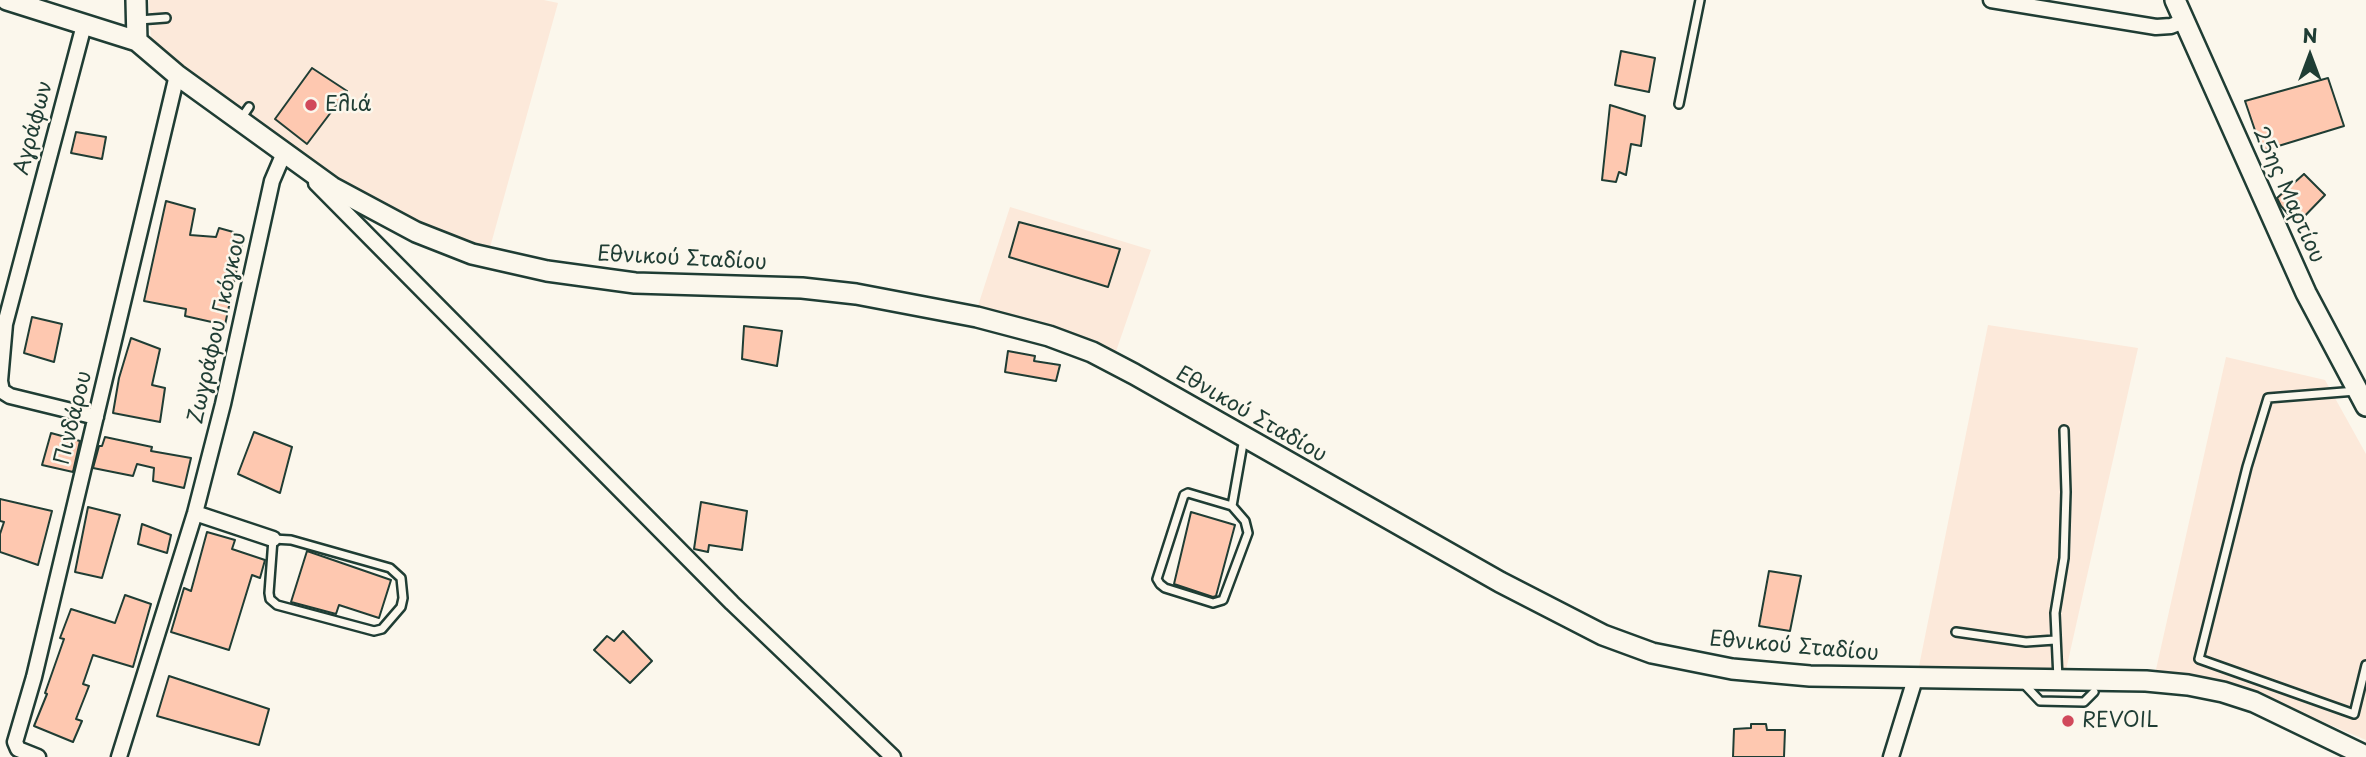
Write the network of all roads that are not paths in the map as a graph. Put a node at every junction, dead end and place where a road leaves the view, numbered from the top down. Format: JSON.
{"nodes":[{"id":1,"x":7,"y":0,"type":"edge"},
{"id":2,"x":1700,"y":0,"type":"edge"},
{"id":3,"x":1991,"y":0,"type":"edge"},
{"id":4,"x":2175,"y":0,"type":"edge"},
{"id":5,"x":136,"y":10,"type":"edge"},
{"id":6,"x":166,"y":18,"type":"dead end"},
{"id":7,"x":2184,"y":20,"type":"junction"},
{"id":8,"x":85,"y":25,"type":"junction"},
{"id":9,"x":137,"y":41,"type":"junction"},
{"id":10,"x":177,"y":75,"type":"junction"},
{"id":11,"x":1679,"y":104,"type":"dead end"},
{"id":12,"x":289,"y":157,"type":"junction"},
{"id":13,"x":3,"y":323,"type":"edge"},
{"id":14,"x":2361,"y":398,"type":"edge"},
{"id":15,"x":96,"y":417,"type":"junction"},
{"id":16,"x":2064,"y":430,"type":"dead end"},
{"id":17,"x":1244,"y":437,"type":"junction"},
{"id":18,"x":1232,"y":506,"type":"junction"},
{"id":19,"x":195,"y":513,"type":"junction"},
{"id":20,"x":273,"y":539,"type":"junction"},
{"id":21,"x":1956,"y":632,"type":"dead end"},
{"id":22,"x":2055,"y":640,"type":"junction"},
{"id":23,"x":2366,"y":665,"type":"edge"},
{"id":24,"x":1915,"y":679,"type":"junction"},
{"id":25,"x":2021,"y":680,"type":"junction"},
{"id":26,"x":2058,"y":680,"type":"junction"},
{"id":27,"x":2094,"y":692,"type":"dead end"},
{"id":28,"x":38,"y":757,"type":"edge"},
{"id":29,"x":119,"y":757,"type":"edge"},
{"id":30,"x":892,"y":757,"type":"edge"},
{"id":31,"x":1891,"y":757,"type":"edge"},
{"id":32,"x":2366,"y":757,"type":"edge"}],
"edges":[{"from":1,"to":8,"type":"street"},
{"from":2,"to":11,"type":"lane"},
{"from":3,"to":7,"type":"street"},
{"from":4,"to":7,"type":"street","name":"25ης Μαρτίου"},
{"from":5,"to":6,"type":"lane"},
{"from":5,"to":9,"type":"street"},
{"from":7,"to":14,"type":"street","name":"25ης Μαρτίου"},
{"from":8,"to":9,"type":"street"},
{"from":8,"to":13,"type":"street","name":"Αγράφων"},
{"from":9,"to":10,"type":"street","name":"Εθνικού Σταδίου"},
{"from":10,"to":12,"type":"street","name":"Εθνικού Σταδίου"},
{"from":10,"to":15,"type":"street","name":"Πινδάρου"},
{"from":12,"to":17,"type":"street","name":"Εθνικού Σταδίου"},
{"from":12,"to":19,"type":"street","name":"Ζωγράφου Γκόγκου"},
{"from":12,"to":30,"type":"street"},
{"from":13,"to":15,"type":"street","name":"Αγράφων"},
{"from":14,"to":23,"type":"lane"},
{"from":15,"to":28,"type":"street","name":"Πινδάρου"},
{"from":16,"to":22,"type":"lane"},
{"from":17,"to":18,"type":"lane"},
{"from":17,"to":24,"type":"street","name":"Εθνικού Σταδίου"},
{"from":18,"to":18,"type":"lane"},
{"from":19,"to":20,"type":"street"},
{"from":19,"to":29,"type":"street","name":"Ζωγράφου Γκόγκου"},
{"from":20,"to":20,"type":"lane"},
{"from":21,"to":22,"type":"lane"},
{"from":22,"to":26,"type":"lane"},
{"from":24,"to":25,"type":"street","name":"Εθνικού Σταδίου"},
{"from":24,"to":31,"type":"street"},
{"from":25,"to":26,"type":"street","name":"Εθνικού Σταδίου"},
{"from":25,"to":27,"type":"lane"},
{"from":26,"to":32,"type":"street","name":"Εθνικού Σταδίου"}]}
